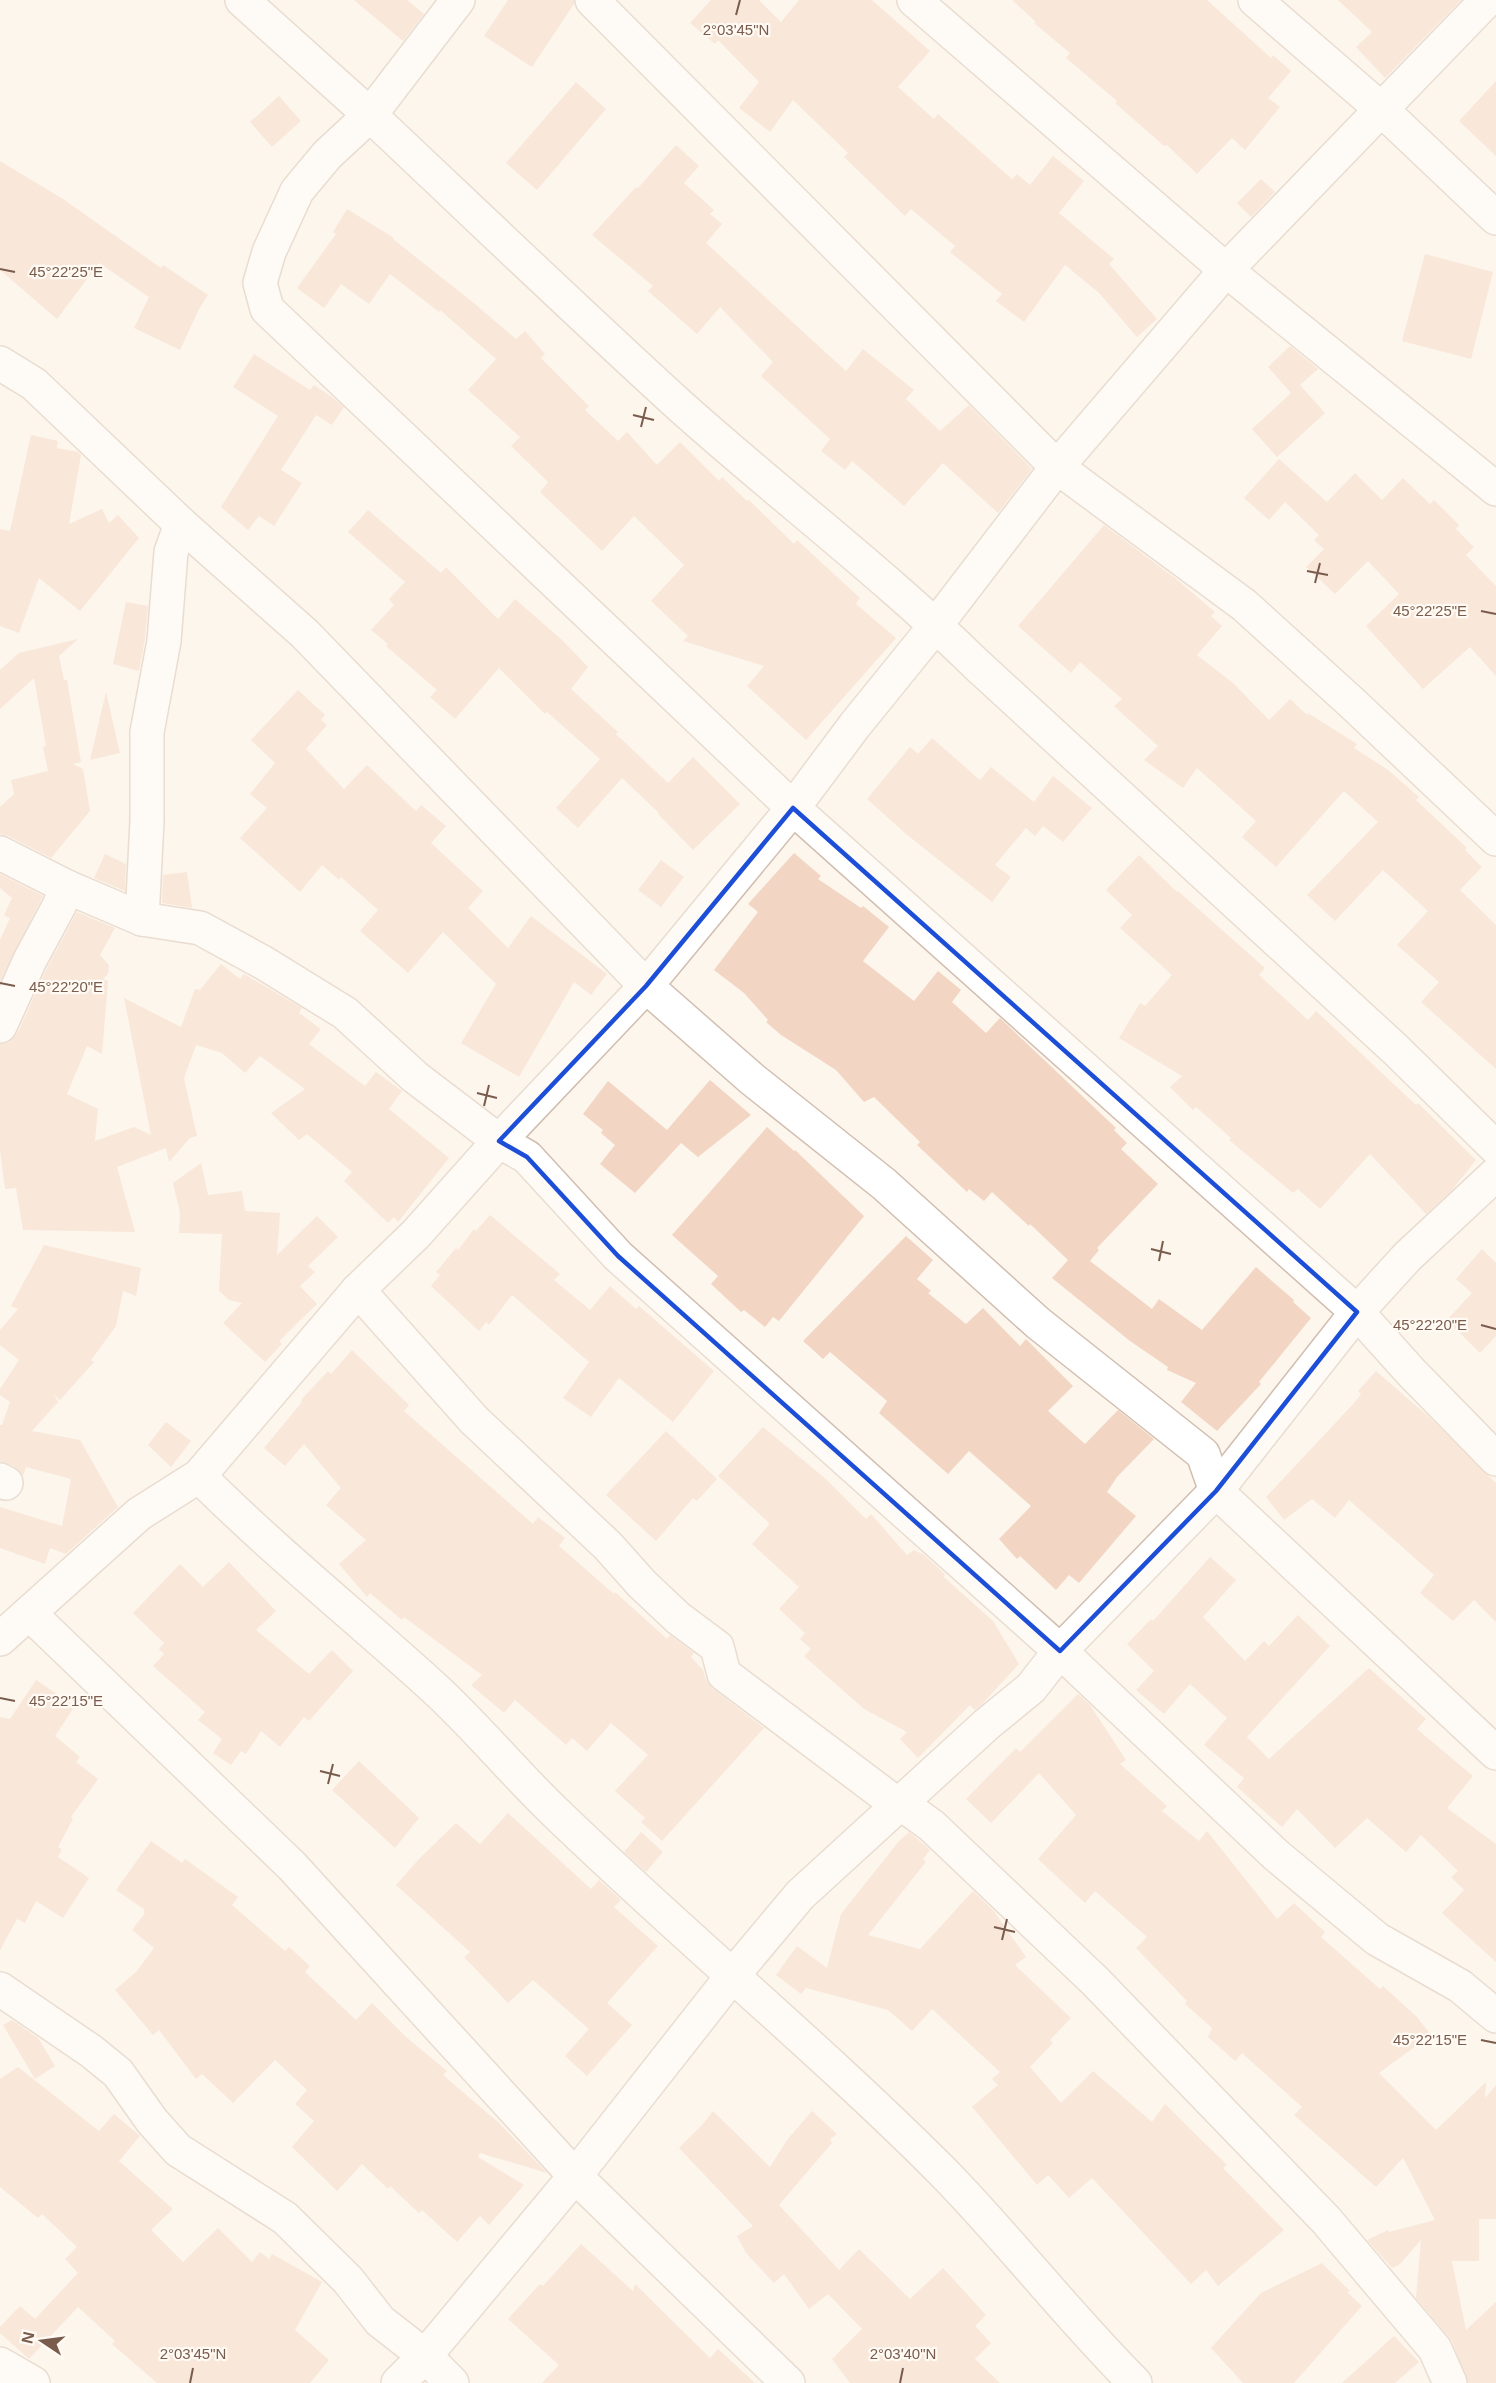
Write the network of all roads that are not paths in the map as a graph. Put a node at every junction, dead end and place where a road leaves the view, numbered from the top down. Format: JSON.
{"nodes":[{"id":1,"x":242,"y":0,"type":"edge"},
{"id":2,"x":459,"y":0,"type":"edge"},
{"id":3,"x":592,"y":0,"type":"edge"},
{"id":4,"x":914,"y":0,"type":"edge"},
{"id":5,"x":1255,"y":0,"type":"edge"},
{"id":6,"x":1487,"y":0,"type":"edge"},
{"id":7,"x":1381,"y":109,"type":"junction"},
{"id":8,"x":370,"y":115,"type":"junction"},
{"id":9,"x":1496,"y":218,"type":"edge"},
{"id":10,"x":1226,"y":270,"type":"junction"},
{"id":11,"x":0,"y":363,"type":"edge"},
{"id":12,"x":1057,"y":466,"type":"junction"},
{"id":13,"x":1496,"y":489,"type":"edge"},
{"id":14,"x":181,"y":524,"type":"junction"},
{"id":15,"x":936,"y":625,"type":"junction"},
{"id":16,"x":793,"y":808,"type":"junction"},
{"id":17,"x":1496,"y":839,"type":"edge"},
{"id":18,"x":0,"y":853,"type":"edge"},
{"id":19,"x":67,"y":887,"type":"junction"},
{"id":20,"x":142,"y":919,"type":"junction"},
{"id":21,"x":646,"y":986,"type":"junction"},
{"id":22,"x":0,"y":1026,"type":"edge"},
{"id":23,"x":499,"y":1141,"type":"junction"},
{"id":24,"x":1496,"y":1148,"type":"edge"},
{"id":25,"x":1496,"y":1174,"type":"edge"},
{"id":26,"x":358,"y":1290,"type":"junction"},
{"id":27,"x":1357,"y":1311,"type":"junction"},
{"id":28,"x":1496,"y":1459,"type":"edge"},
{"id":29,"x":199,"y":1476,"type":"junction"},
{"id":30,"x":1216,"y":1491,"type":"junction"},
{"id":31,"x":30,"y":1614,"type":"junction"},
{"id":32,"x":0,"y":1639,"type":"edge"},
{"id":33,"x":1060,"y":1651,"type":"junction"},
{"id":34,"x":1496,"y":1753,"type":"edge"},
{"id":35,"x":898,"y":1805,"type":"junction"},
{"id":36,"x":733,"y":1975,"type":"junction"},
{"id":37,"x":0,"y":1989,"type":"edge"},
{"id":38,"x":1496,"y":2016,"type":"edge"},
{"id":39,"x":575,"y":2176,"type":"junction"},
{"id":40,"x":425,"y":2356,"type":"junction"},
{"id":41,"x":0,"y":2364,"type":"edge"},
{"id":42,"x":33,"y":2383,"type":"edge"},
{"id":43,"x":398,"y":2383,"type":"edge"},
{"id":44,"x":452,"y":2383,"type":"edge"},
{"id":45,"x":788,"y":2383,"type":"edge"},
{"id":46,"x":1135,"y":2383,"type":"edge"},
{"id":47,"x":1450,"y":2383,"type":"edge"}],
"edges":[{"from":1,"to":8,"type":"street"},
{"from":2,"to":8,"type":"street"},
{"from":3,"to":12,"type":"street"},
{"from":4,"to":10,"type":"street"},
{"from":5,"to":7,"type":"street"},
{"from":6,"to":7,"type":"street"},
{"from":7,"to":9,"type":"street"},
{"from":7,"to":10,"type":"street"},
{"from":8,"to":15,"type":"street"},
{"from":8,"to":16,"type":"street"},
{"from":10,"to":12,"type":"street"},
{"from":10,"to":13,"type":"street"},
{"from":11,"to":14,"type":"street"},
{"from":12,"to":15,"type":"street"},
{"from":12,"to":17,"type":"street"},
{"from":14,"to":20,"type":"street"},
{"from":14,"to":21,"type":"street"},
{"from":15,"to":16,"type":"street"},
{"from":15,"to":24,"type":"street"},
{"from":16,"to":21,"type":"street"},
{"from":16,"to":27,"type":"street"},
{"from":18,"to":19,"type":"street"},
{"from":19,"to":20,"type":"street"},
{"from":19,"to":22,"type":"street"},
{"from":20,"to":23,"type":"street"},
{"from":21,"to":23,"type":"street"},
{"from":21,"to":30,"type":"street"},
{"from":23,"to":26,"type":"street"},
{"from":23,"to":33,"type":"street"},
{"from":25,"to":27,"type":"street"},
{"from":26,"to":29,"type":"street"},
{"from":26,"to":35,"type":"street"},
{"from":27,"to":28,"type":"street"},
{"from":27,"to":30,"type":"street"},
{"from":29,"to":31,"type":"street"},
{"from":29,"to":36,"type":"street"},
{"from":30,"to":33,"type":"street"},
{"from":30,"to":34,"type":"street"},
{"from":31,"to":32,"type":"street"},
{"from":31,"to":39,"type":"street"},
{"from":33,"to":35,"type":"street"},
{"from":33,"to":38,"type":"street"},
{"from":35,"to":36,"type":"street"},
{"from":35,"to":47,"type":"street"},
{"from":36,"to":39,"type":"street"},
{"from":36,"to":46,"type":"street"},
{"from":37,"to":40,"type":"street"},
{"from":39,"to":40,"type":"street"},
{"from":39,"to":45,"type":"street"},
{"from":40,"to":43,"type":"street"},
{"from":40,"to":44,"type":"street"},
{"from":41,"to":42,"type":"street"}]}
